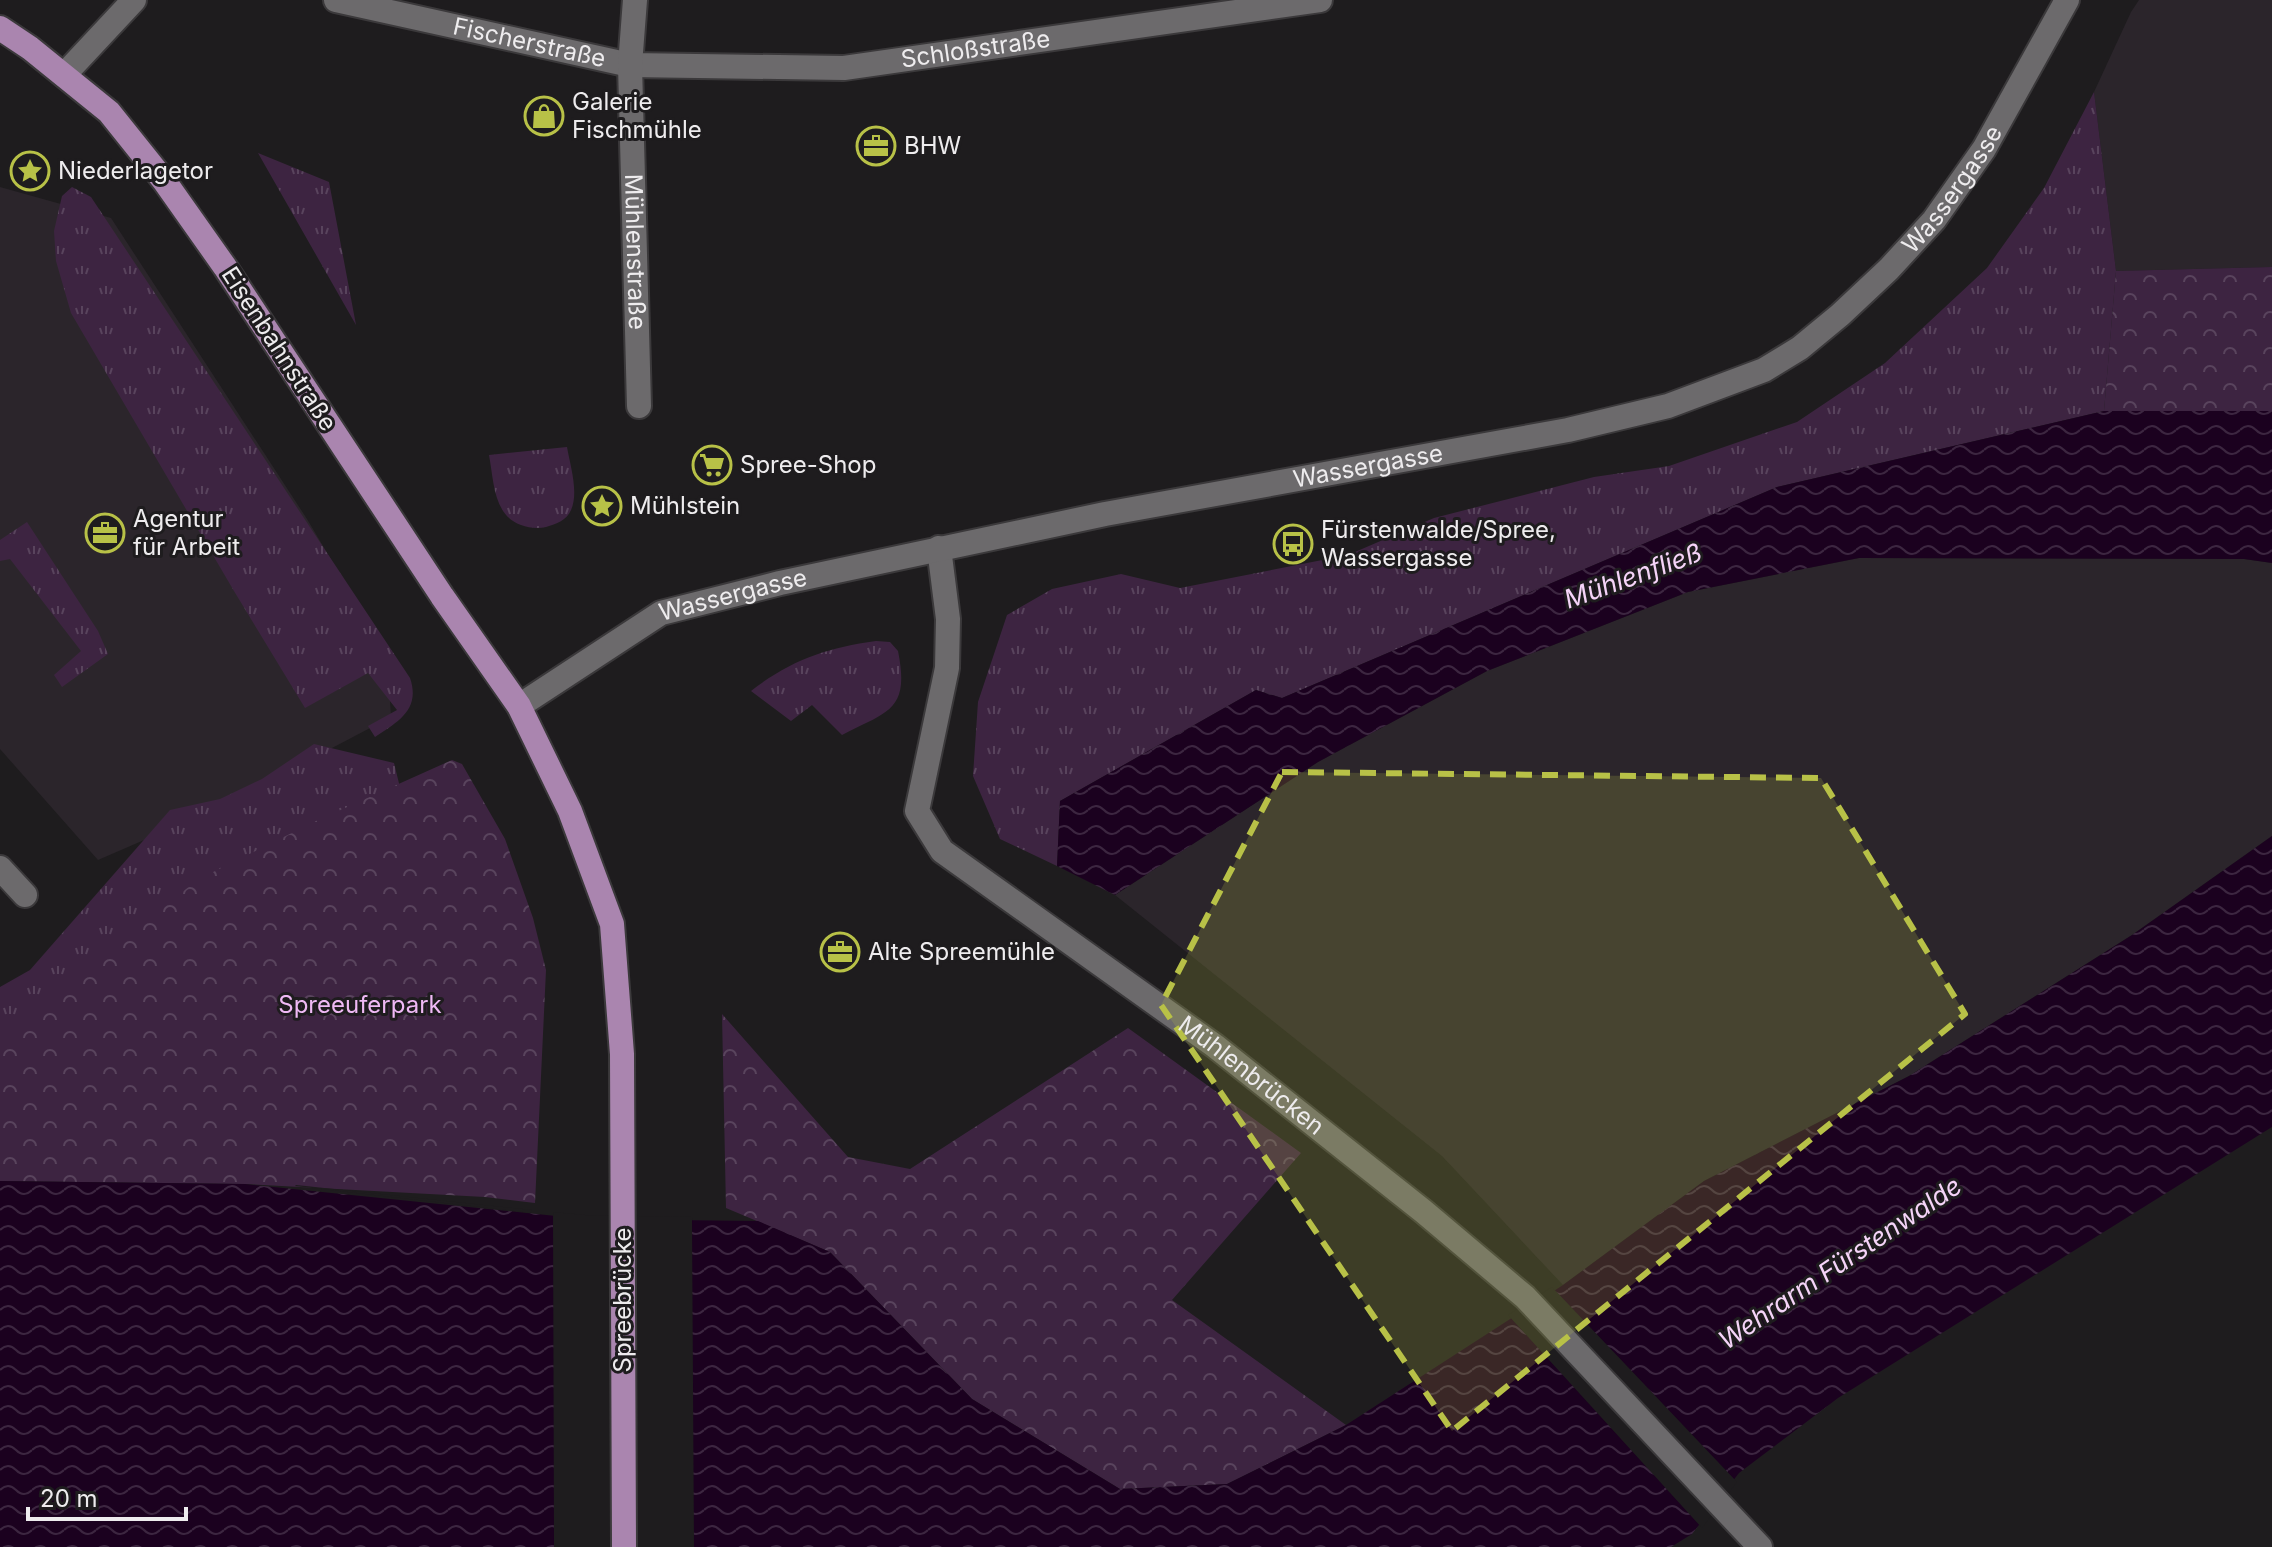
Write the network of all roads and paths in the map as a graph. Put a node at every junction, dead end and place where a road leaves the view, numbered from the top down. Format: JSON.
{"nodes":[{"id":1,"x":336,"y":0,"type":"edge"},
{"id":2,"x":635,"y":0,"type":"edge"},
{"id":3,"x":1320,"y":0,"type":"edge"},
{"id":4,"x":2067,"y":0,"type":"edge"},
{"id":5,"x":131,"y":1,"type":"edge"},
{"id":6,"x":0,"y":28,"type":"edge"},
{"id":7,"x":630,"y":65,"type":"junction"},
{"id":8,"x":64,"y":75,"type":"junction"},
{"id":9,"x":639,"y":406,"type":"dead end"},
{"id":10,"x":939,"y":548,"type":"junction"},
{"id":11,"x":519,"y":706,"type":"junction"},
{"id":12,"x":0,"y":868,"type":"edge"},
{"id":13,"x":25,"y":895,"type":"dead end"},
{"id":14,"x":622,"y":1054,"type":"joint"},
{"id":15,"x":624,"y":1547,"type":"edge"},
{"id":16,"x":1760,"y":1547,"type":"edge"}],
"edges":[{"from":1,"to":7,"type":"street","name":"Fischerstraße"},
{"from":2,"to":7,"type":"street","name":"Mühlenstraße"},
{"from":3,"to":7,"type":"street","name":"Schloßstraße"},
{"from":4,"to":10,"type":"street","name":"Wassergasse"},
{"from":5,"to":8,"type":"street"},
{"from":6,"to":8,"type":"main road","name":"Eisenbahnstraße"},
{"from":7,"to":9,"type":"street","name":"Mühlenstraße"},
{"from":8,"to":11,"type":"main road","name":"Eisenbahnstraße"},
{"from":10,"to":11,"type":"street","name":"Wassergasse"},
{"from":10,"to":16,"type":"street","name":"Mühlenbrücken"},
{"from":11,"to":14,"type":"main road","name":"Eisenbahnstraße"},
{"from":12,"to":13,"type":"street"},
{"from":14,"to":15,"type":"main road","name":"Spreebrücke"}]}
